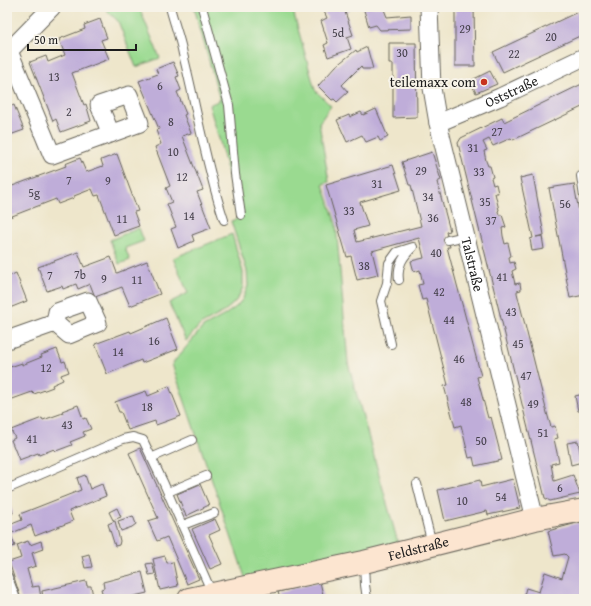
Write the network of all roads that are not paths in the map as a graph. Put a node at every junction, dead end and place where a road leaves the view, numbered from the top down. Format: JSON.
{"nodes":[{"id":1,"x":170,"y":7,"type":"edge"},
{"id":2,"x":202,"y":7,"type":"edge"},
{"id":3,"x":429,"y":7,"type":"edge"},
{"id":4,"x":44,"y":10,"type":"edge"},
{"id":5,"x":8,"y":52,"type":"edge"},
{"id":6,"x":584,"y":56,"type":"edge"},
{"id":7,"x":439,"y":127,"type":"junction"},
{"id":8,"x":111,"y":134,"type":"dead end"},
{"id":9,"x":581,"y":176,"type":"dead end"},
{"id":10,"x":584,"y":197,"type":"edge"},
{"id":11,"x":241,"y":215,"type":"dead end"},
{"id":12,"x":224,"y":220,"type":"dead end"},
{"id":13,"x":466,"y":236,"type":"junction"},
{"id":14,"x":448,"y":240,"type":"dead end"},
{"id":15,"x":399,"y":280,"type":"dead end"},
{"id":16,"x":55,"y":323,"type":"dead end"},
{"id":17,"x":7,"y":340,"type":"edge"},
{"id":18,"x":390,"y":344,"type":"dead end"},
{"id":19,"x":192,"y":440,"type":"dead end"},
{"id":20,"x":151,"y":458,"type":"junction"},
{"id":21,"x":206,"y":476,"type":"dead end"},
{"id":22,"x":417,"y":484,"type":"dead end"},
{"id":23,"x":7,"y":488,"type":"edge"},
{"id":24,"x":168,"y":492,"type":"junction"},
{"id":25,"x":584,"y":510,"type":"edge"},
{"id":26,"x":214,"y":513,"type":"dead end"},
{"id":27,"x":535,"y":519,"type":"junction"},
{"id":28,"x":182,"y":525,"type":"junction"},
{"id":29,"x":433,"y":545,"type":"junction"},
{"id":30,"x":364,"y":562,"type":"junction"},
{"id":31,"x":7,"y":575,"type":"edge"},
{"id":32,"x":255,"y":592,"type":"edge"},
{"id":33,"x":213,"y":594,"type":"junction"},
{"id":34,"x":16,"y":599,"type":"edge"},
{"id":35,"x":189,"y":599,"type":"edge"},
{"id":36,"x":367,"y":599,"type":"edge"}],
"edges":[{"from":1,"to":12,"type":"lane"},
{"from":2,"to":11,"type":"lane"},
{"from":3,"to":7,"type":"street","name":"Talstraße"},
{"from":4,"to":5,"type":"street"},
{"from":5,"to":8,"type":"street"},
{"from":6,"to":7,"type":"street","name":"Oststraße"},
{"from":7,"to":13,"type":"street","name":"Talstraße"},
{"from":9,"to":10,"type":"lane"},
{"from":13,"to":14,"type":"lane"},
{"from":13,"to":27,"type":"street","name":"Talstraße"},
{"from":15,"to":18,"type":"lane"},
{"from":16,"to":17,"type":"street"},
{"from":19,"to":20,"type":"lane"},
{"from":20,"to":23,"type":"lane"},
{"from":20,"to":24,"type":"lane"},
{"from":21,"to":24,"type":"lane"},
{"from":22,"to":29,"type":"lane"},
{"from":24,"to":28,"type":"lane"},
{"from":25,"to":27,"type":"street","name":"Feldstraße"},
{"from":26,"to":28,"type":"lane"},
{"from":27,"to":29,"type":"street","name":"Feldstraße"},
{"from":28,"to":33,"type":"lane"},
{"from":29,"to":30,"type":"street","name":"Feldstraße"},
{"from":30,"to":32,"type":"street","name":"Feldstraße"},
{"from":30,"to":36,"type":"lane"},
{"from":31,"to":34,"type":"lane"},
{"from":32,"to":33,"type":"street","name":"Feldstraße"},
{"from":33,"to":35,"type":"street","name":"Feldstraße"}]}
